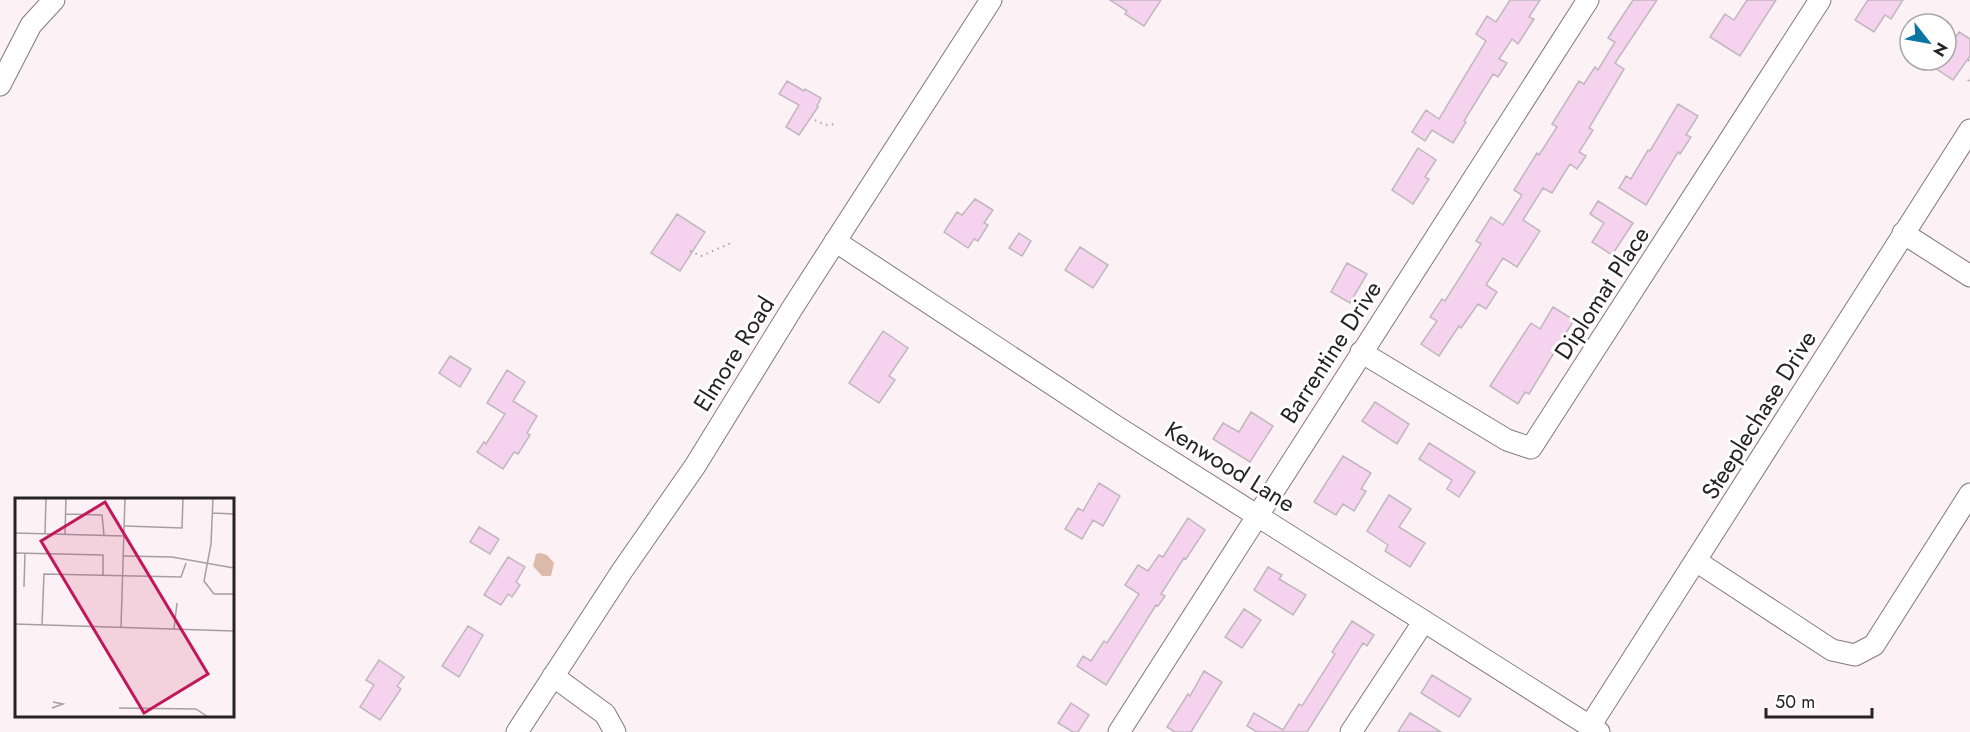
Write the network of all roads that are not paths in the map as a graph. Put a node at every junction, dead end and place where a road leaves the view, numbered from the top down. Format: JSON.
{"nodes":[{"id":1,"x":54,"y":0,"type":"edge"},
{"id":2,"x":991,"y":0,"type":"edge"},
{"id":3,"x":1588,"y":0,"type":"edge"},
{"id":4,"x":1820,"y":0,"type":"edge"},
{"id":5,"x":0,"y":85,"type":"edge"},
{"id":6,"x":1970,"y":130,"type":"edge"},
{"id":7,"x":1904,"y":233,"type":"junction"},
{"id":8,"x":835,"y":241,"type":"junction"},
{"id":9,"x":1970,"y":276,"type":"edge"},
{"id":10,"x":1361,"y":352,"type":"junction"},
{"id":11,"x":1970,"y":495,"type":"edge"},
{"id":12,"x":1258,"y":515,"type":"junction"},
{"id":13,"x":1696,"y":561,"type":"junction"},
{"id":14,"x":1424,"y":621,"type":"junction"},
{"id":15,"x":552,"y":676,"type":"junction"},
{"id":16,"x":1595,"y":729,"type":"edge"},
{"id":17,"x":517,"y":732,"type":"edge"},
{"id":18,"x":615,"y":732,"type":"edge"},
{"id":19,"x":1119,"y":732,"type":"edge"},
{"id":20,"x":1352,"y":732,"type":"edge"}],
"edges":[{"from":1,"to":5,"type":"street"},
{"from":2,"to":8,"type":"street","name":"Elmore Road"},
{"from":3,"to":10,"type":"street","name":"Barrentine Drive"},
{"from":4,"to":10,"type":"street","name":"Diplomat Place"},
{"from":6,"to":7,"type":"street","name":"Steeplechase Drive"},
{"from":7,"to":9,"type":"street"},
{"from":7,"to":13,"type":"street","name":"Steeplechase Drive"},
{"from":8,"to":12,"type":"street","name":"Kenwood Lane"},
{"from":8,"to":15,"type":"street","name":"Elmore Road"},
{"from":10,"to":12,"type":"street","name":"Barrentine Drive"},
{"from":11,"to":13,"type":"street"},
{"from":12,"to":14,"type":"street","name":"Kenwood Lane"},
{"from":12,"to":19,"type":"street","name":"Barrentine Drive"},
{"from":13,"to":16,"type":"street","name":"Steeplechase Drive"},
{"from":14,"to":16,"type":"street","name":"Kenwood Lane"},
{"from":14,"to":20,"type":"street"},
{"from":15,"to":17,"type":"street","name":"Elmore Road"},
{"from":15,"to":18,"type":"street"}]}
